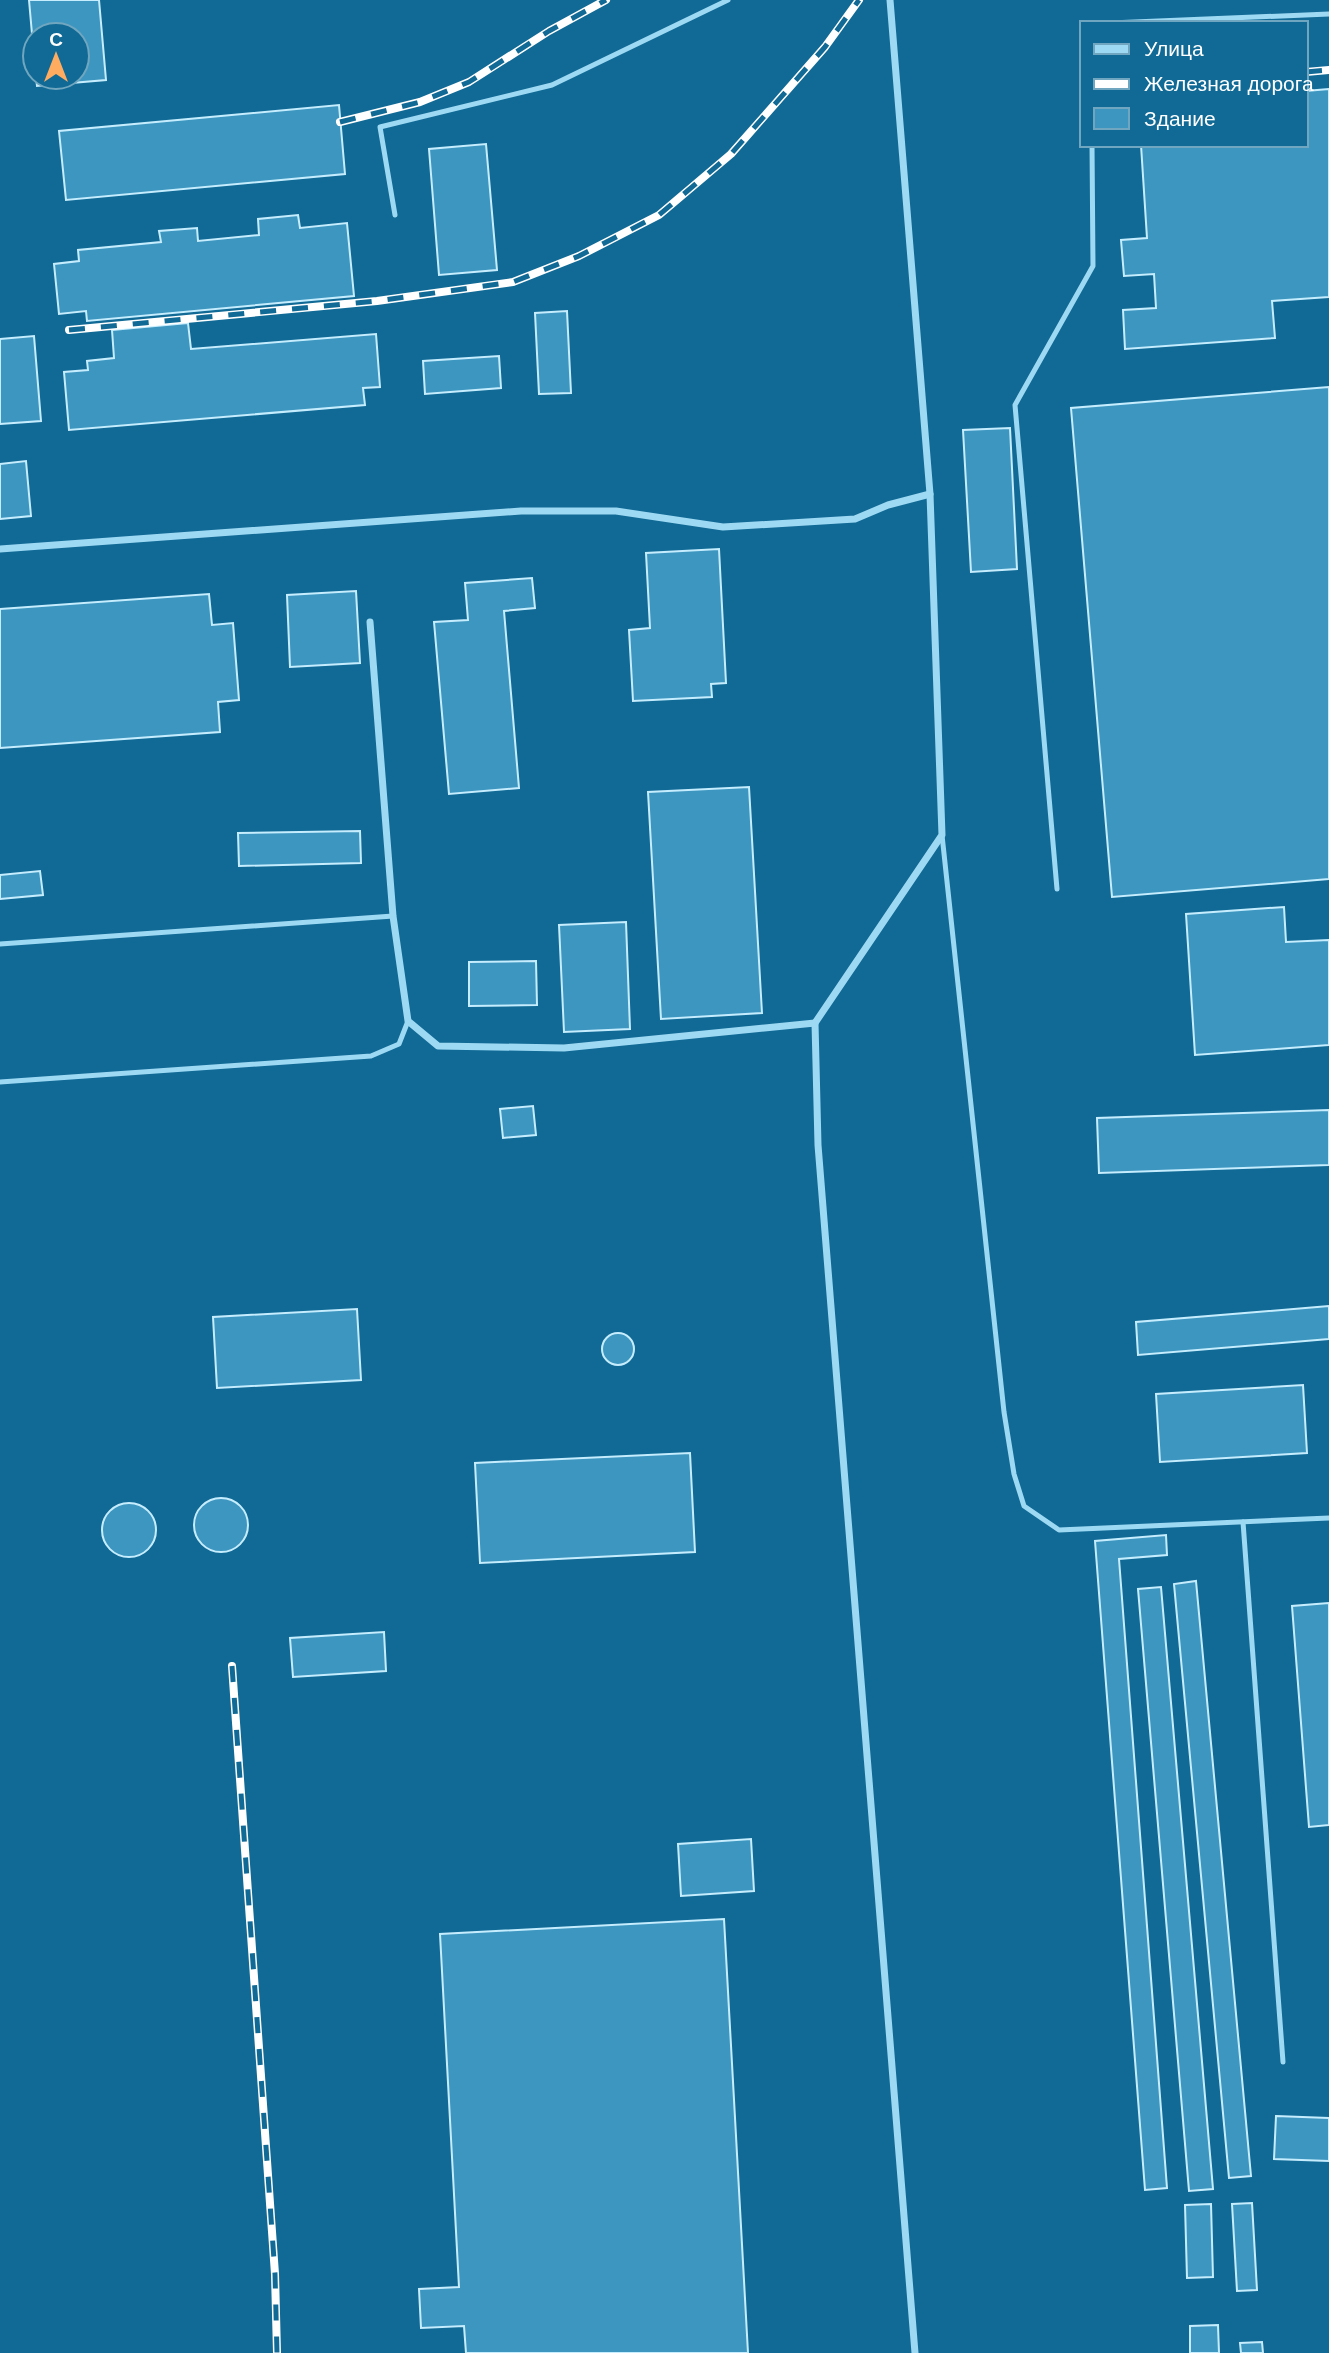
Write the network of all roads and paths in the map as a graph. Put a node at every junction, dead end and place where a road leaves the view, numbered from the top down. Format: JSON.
{"nodes":[{"id":1,"x":728,"y":0,"type":"edge"},
{"id":2,"x":890,"y":0,"type":"edge"},
{"id":3,"x":1329,"y":14,"type":"edge"},
{"id":4,"x":1159,"y":21,"type":"edge"},
{"id":5,"x":1092,"y":147,"type":"edge"},
{"id":6,"x":395,"y":215,"type":"dead end"},
{"id":7,"x":930,"y":494,"type":"junction"},
{"id":8,"x":0,"y":549,"type":"edge"},
{"id":9,"x":370,"y":622,"type":"dead end"},
{"id":10,"x":942,"y":835,"type":"junction"},
{"id":11,"x":1057,"y":889,"type":"dead end"},
{"id":12,"x":393,"y":916,"type":"junction"},
{"id":13,"x":0,"y":944,"type":"edge"},
{"id":14,"x":408,"y":1021,"type":"junction"},
{"id":15,"x":815,"y":1023,"type":"junction"},
{"id":16,"x":0,"y":1082,"type":"edge"},
{"id":17,"x":1329,"y":1518,"type":"edge"},
{"id":18,"x":1243,"y":1522,"type":"junction"},
{"id":19,"x":1283,"y":2062,"type":"dead end"},
{"id":20,"x":915,"y":2353,"type":"edge"}],
"edges":[{"from":1,"to":6,"type":"lane"},
{"from":2,"to":7,"type":"street"},
{"from":3,"to":4,"type":"lane"},
{"from":5,"to":11,"type":"lane"},
{"from":7,"to":8,"type":"street"},
{"from":7,"to":10,"type":"street"},
{"from":9,"to":12,"type":"street"},
{"from":10,"to":15,"type":"street"},
{"from":10,"to":18,"type":"lane"},
{"from":12,"to":13,"type":"lane"},
{"from":12,"to":14,"type":"street"},
{"from":14,"to":15,"type":"street"},
{"from":14,"to":16,"type":"lane"},
{"from":15,"to":20,"type":"street"},
{"from":17,"to":18,"type":"lane"},
{"from":18,"to":19,"type":"lane"}]}
